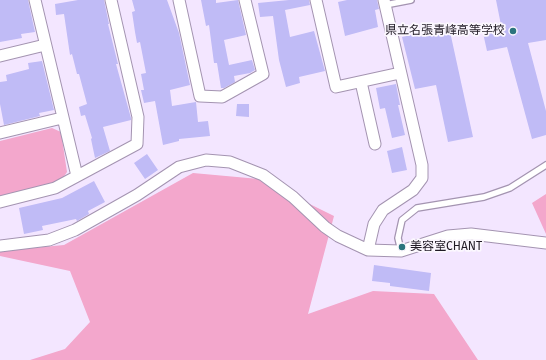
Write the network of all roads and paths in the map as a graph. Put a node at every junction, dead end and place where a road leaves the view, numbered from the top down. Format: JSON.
{"nodes":[{"id":1,"x":35,"y":0,"type":"edge"},
{"id":2,"x":111,"y":0,"type":"edge"},
{"id":3,"x":179,"y":0,"type":"edge"},
{"id":4,"x":245,"y":0,"type":"edge"},
{"id":5,"x":316,"y":0,"type":"edge"},
{"id":6,"x":411,"y":0,"type":"edge"},
{"id":7,"x":385,"y":3,"type":"edge"},
{"id":8,"x":45,"y":45,"type":"junction"},
{"id":9,"x":0,"y":56,"type":"edge"},
{"id":10,"x":400,"y":73,"type":"junction"},
{"id":11,"x":361,"y":82,"type":"junction"},
{"id":12,"x":62,"y":118,"type":"junction"},
{"id":13,"x":0,"y":133,"type":"edge"},
{"id":14,"x":375,"y":144,"type":"dead end"},
{"id":15,"x":546,"y":165,"type":"edge"},
{"id":16,"x":77,"y":176,"type":"junction"},
{"id":17,"x":0,"y":202,"type":"edge"},
{"id":18,"x":546,"y":243,"type":"edge"},
{"id":19,"x":0,"y":246,"type":"edge"},
{"id":20,"x":368,"y":250,"type":"junction"},
{"id":21,"x":401,"y":251,"type":"junction"}],
"edges":[{"from":1,"to":8,"type":"street"},
{"from":2,"to":16,"type":"street"},
{"from":3,"to":4,"type":"street"},
{"from":5,"to":11,"type":"street"},
{"from":6,"to":7,"type":"lane"},
{"from":7,"to":10,"type":"street"},
{"from":8,"to":9,"type":"street"},
{"from":8,"to":12,"type":"street"},
{"from":10,"to":11,"type":"street"},
{"from":10,"to":20,"type":"street"},
{"from":11,"to":14,"type":"street"},
{"from":12,"to":13,"type":"street"},
{"from":12,"to":16,"type":"street"},
{"from":15,"to":21,"type":"lane"},
{"from":16,"to":17,"type":"street"},
{"from":18,"to":21,"type":"street"},
{"from":19,"to":20,"type":"street"},
{"from":20,"to":21,"type":"street"}]}
